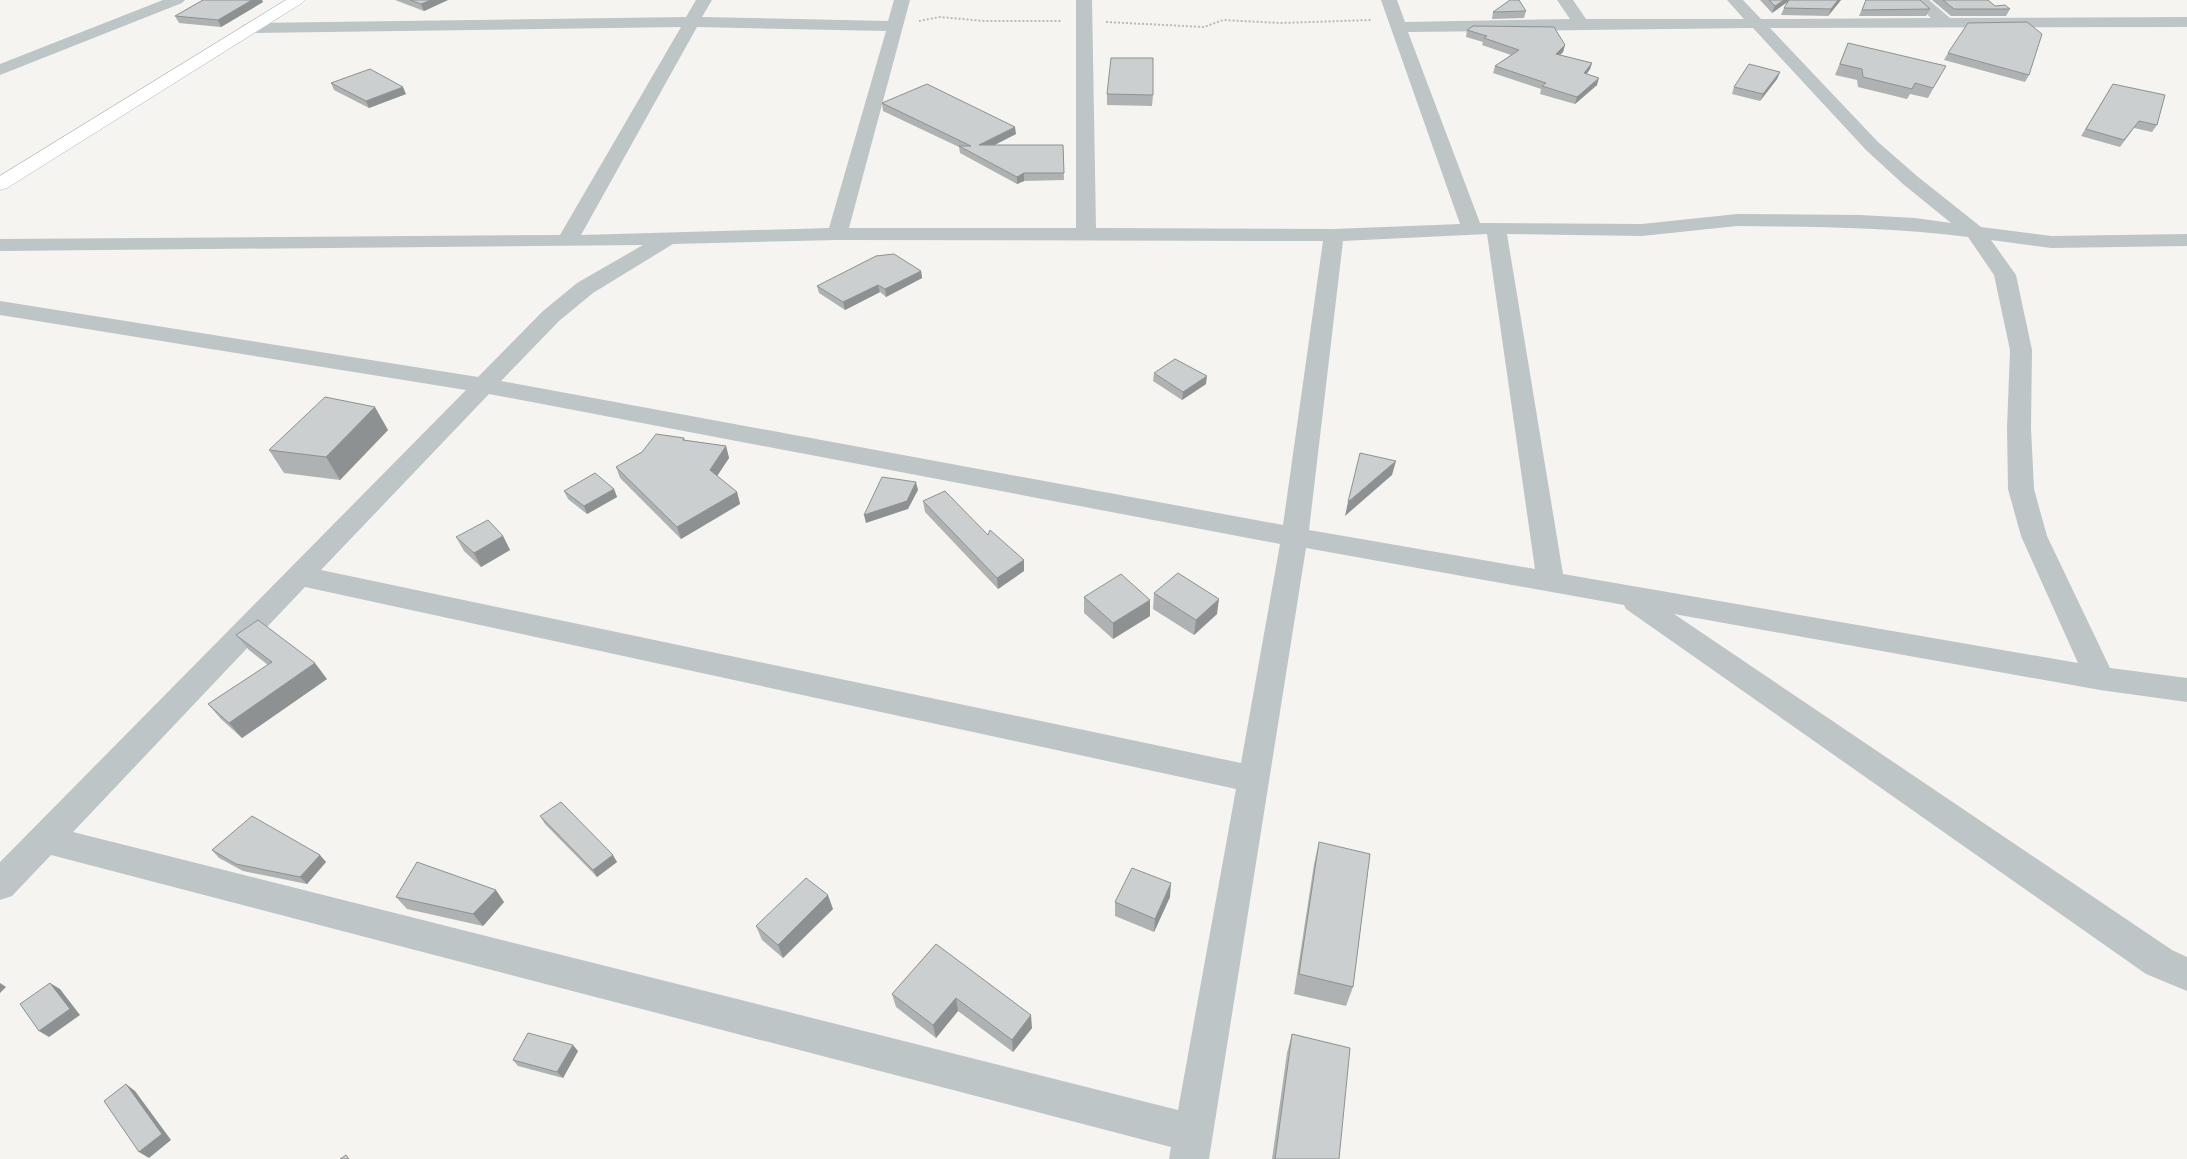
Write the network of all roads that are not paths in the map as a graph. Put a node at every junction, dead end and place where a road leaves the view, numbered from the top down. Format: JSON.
{"nodes":[{"id":1,"x":177,"y":0,"type":"edge"},
{"id":2,"x":297,"y":0,"type":"edge"},
{"id":3,"x":704,"y":0,"type":"edge"},
{"id":4,"x":902,"y":0,"type":"edge"},
{"id":5,"x":1084,"y":0,"type":"edge"},
{"id":6,"x":1389,"y":0,"type":"edge"},
{"id":7,"x":1566,"y":0,"type":"edge"},
{"id":8,"x":1736,"y":0,"type":"edge"},
{"id":9,"x":1920,"y":0,"type":"edge"},
{"id":10,"x":693,"y":22,"type":"junction"},
{"id":11,"x":2187,"y":22,"type":"edge"},
{"id":12,"x":1398,"y":23,"type":"junction"},
{"id":13,"x":1946,"y":23,"type":"junction"},
{"id":14,"x":1581,"y":24,"type":"junction"},
{"id":15,"x":1756,"y":24,"type":"junction"},
{"id":16,"x":896,"y":26,"type":"junction"},
{"id":17,"x":249,"y":28,"type":"junction"},
{"id":18,"x":0,"y":70,"type":"edge"},
{"id":19,"x":0,"y":184,"type":"edge"},
{"id":20,"x":1472,"y":228,"type":"junction"},
{"id":21,"x":1496,"y":228,"type":"junction"},
{"id":22,"x":1975,"y":232,"type":"junction"},
{"id":23,"x":837,"y":234,"type":"junction"},
{"id":24,"x":1086,"y":234,"type":"junction"},
{"id":25,"x":1334,"y":235,"type":"junction"},
{"id":26,"x":669,"y":238,"type":"junction"},
{"id":27,"x":567,"y":240,"type":"junction"},
{"id":28,"x":2187,"y":240,"type":"edge"},
{"id":29,"x":0,"y":245,"type":"edge"},
{"id":30,"x":0,"y":308,"type":"edge"},
{"id":31,"x":482,"y":385,"type":"junction"},
{"id":32,"x":1295,"y":537,"type":"junction"},
{"id":33,"x":300,"y":576,"type":"junction"},
{"id":34,"x":1550,"y":583,"type":"junction"},
{"id":35,"x":1628,"y":596,"type":"junction"},
{"id":36,"x":2100,"y":678,"type":"junction"},
{"id":37,"x":2182,"y":685,"type":"edge"},
{"id":38,"x":1254,"y":778,"type":"junction"},
{"id":39,"x":45,"y":839,"type":"junction"},
{"id":40,"x":0,"y":885,"type":"edge"},
{"id":41,"x":2187,"y":974,"type":"edge"},
{"id":42,"x":1191,"y":1146,"type":"edge"}],
"edges":[{"from":1,"to":18,"type":"street"},
{"from":2,"to":17,"type":"street"},
{"from":3,"to":10,"type":"street"},
{"from":4,"to":16,"type":"street"},
{"from":5,"to":24,"type":"street"},
{"from":6,"to":12,"type":"street"},
{"from":7,"to":14,"type":"street"},
{"from":8,"to":15,"type":"street"},
{"from":9,"to":13,"type":"street"},
{"from":10,"to":16,"type":"street"},
{"from":10,"to":17,"type":"street"},
{"from":10,"to":27,"type":"street"},
{"from":11,"to":13,"type":"street"},
{"from":12,"to":14,"type":"street"},
{"from":12,"to":20,"type":"street"},
{"from":13,"to":15,"type":"street"},
{"from":14,"to":15,"type":"street"},
{"from":15,"to":22,"type":"street"},
{"from":16,"to":23,"type":"street"},
{"from":17,"to":19,"type":"street"},
{"from":20,"to":21,"type":"street"},
{"from":20,"to":25,"type":"street"},
{"from":21,"to":22,"type":"street"},
{"from":21,"to":34,"type":"street"},
{"from":22,"to":28,"type":"street"},
{"from":22,"to":36,"type":"street"},
{"from":23,"to":24,"type":"street"},
{"from":23,"to":26,"type":"street"},
{"from":24,"to":25,"type":"street"},
{"from":25,"to":32,"type":"street"},
{"from":26,"to":27,"type":"street"},
{"from":26,"to":31,"type":"street"},
{"from":27,"to":29,"type":"street"},
{"from":30,"to":31,"type":"street"},
{"from":31,"to":32,"type":"street"},
{"from":31,"to":33,"type":"street"},
{"from":32,"to":34,"type":"street"},
{"from":32,"to":38,"type":"street"},
{"from":33,"to":38,"type":"street"},
{"from":33,"to":39,"type":"street"},
{"from":34,"to":35,"type":"street"},
{"from":35,"to":36,"type":"street"},
{"from":35,"to":41,"type":"street"},
{"from":36,"to":37,"type":"street"},
{"from":38,"to":42,"type":"street"},
{"from":39,"to":40,"type":"street"},
{"from":39,"to":42,"type":"street"}]}
